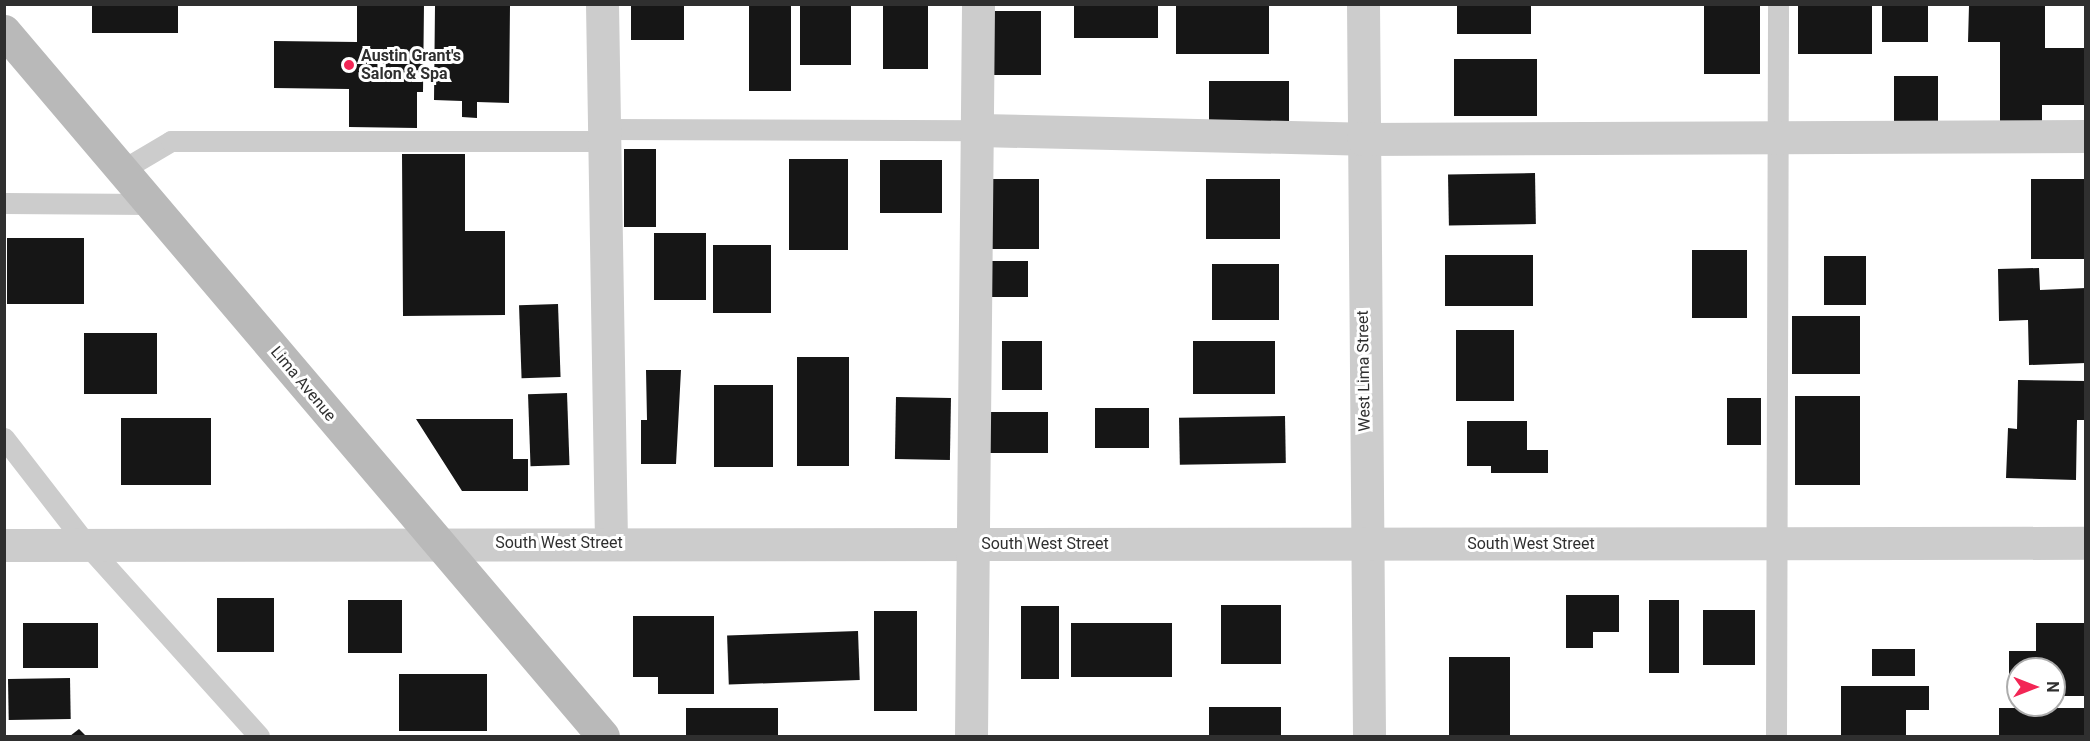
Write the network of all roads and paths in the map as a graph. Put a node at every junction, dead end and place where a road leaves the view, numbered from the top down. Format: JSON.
{"nodes":[{"id":1,"x":602,"y":4,"type":"edge"},
{"id":2,"x":978,"y":4,"type":"edge"},
{"id":3,"x":1363,"y":4,"type":"edge"},
{"id":4,"x":1778,"y":4,"type":"edge"},
{"id":5,"x":4,"y":31,"type":"edge"},
{"id":6,"x":979,"y":130,"type":"junction"},
{"id":7,"x":604,"y":135,"type":"junction"},
{"id":8,"x":1778,"y":136,"type":"junction"},
{"id":9,"x":2085,"y":136,"type":"edge"},
{"id":10,"x":1363,"y":139,"type":"junction"},
{"id":11,"x":123,"y":170,"type":"junction"},
{"id":12,"x":4,"y":203,"type":"edge"},
{"id":13,"x":150,"y":204,"type":"junction"},
{"id":14,"x":4,"y":438,"type":"edge"},
{"id":15,"x":437,"y":543,"type":"junction"},
{"id":16,"x":611,"y":543,"type":"junction"},
{"id":17,"x":1778,"y":543,"type":"junction"},
{"id":18,"x":2085,"y":543,"type":"edge"},
{"id":19,"x":974,"y":544,"type":"junction"},
{"id":20,"x":1366,"y":544,"type":"junction"},
{"id":21,"x":87,"y":545,"type":"junction"},
{"id":22,"x":4,"y":546,"type":"edge"},
{"id":23,"x":258,"y":736,"type":"edge"},
{"id":24,"x":603,"y":736,"type":"edge"},
{"id":25,"x":971,"y":736,"type":"edge"},
{"id":26,"x":1369,"y":736,"type":"edge"},
{"id":27,"x":1776,"y":736,"type":"edge"}],
"edges":[{"from":1,"to":7,"type":"street"},
{"from":2,"to":6,"type":"street"},
{"from":3,"to":10,"type":"street","name":"West Lima Street"},
{"from":4,"to":8,"type":"lane"},
{"from":5,"to":11,"type":"main road","name":"Lima Avenue"},
{"from":6,"to":7,"type":"lane"},
{"from":6,"to":10,"type":"street"},
{"from":6,"to":19,"type":"street"},
{"from":7,"to":11,"type":"lane"},
{"from":7,"to":16,"type":"street"},
{"from":8,"to":9,"type":"street"},
{"from":8,"to":10,"type":"street"},
{"from":8,"to":17,"type":"lane"},
{"from":10,"to":20,"type":"street","name":"West Lima Street"},
{"from":11,"to":13,"type":"main road","name":"Lima Avenue"},
{"from":12,"to":13,"type":"lane"},
{"from":13,"to":15,"type":"main road","name":"Lima Avenue"},
{"from":14,"to":21,"type":"lane"},
{"from":15,"to":16,"type":"street","name":"South West Street"},
{"from":15,"to":21,"type":"street","name":"South West Street"},
{"from":15,"to":24,"type":"main road","name":"Lima Avenue"},
{"from":16,"to":19,"type":"street","name":"South West Street"},
{"from":17,"to":18,"type":"street","name":"South West Street"},
{"from":17,"to":20,"type":"street","name":"South West Street"},
{"from":17,"to":27,"type":"lane"},
{"from":19,"to":20,"type":"street","name":"South West Street"},
{"from":19,"to":25,"type":"street"},
{"from":20,"to":26,"type":"street","name":"West Lima Street"},
{"from":21,"to":22,"type":"street","name":"South West Street"},
{"from":21,"to":23,"type":"lane"}]}
